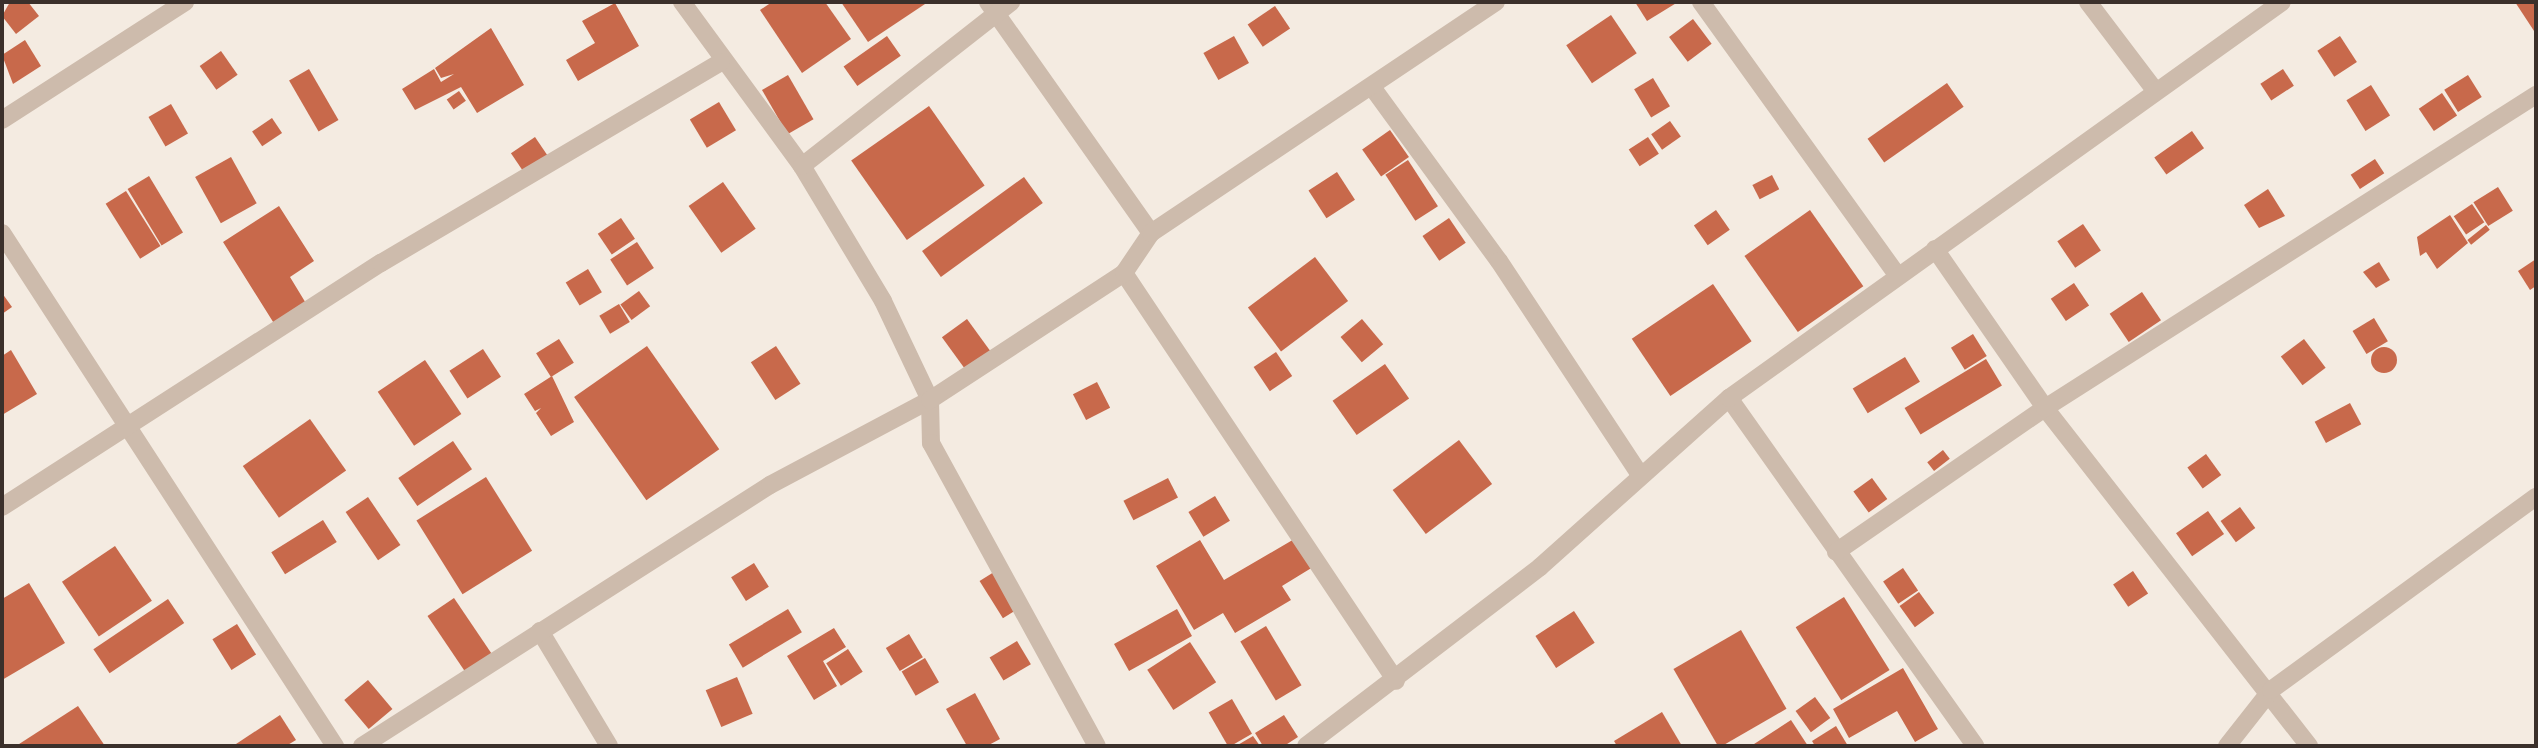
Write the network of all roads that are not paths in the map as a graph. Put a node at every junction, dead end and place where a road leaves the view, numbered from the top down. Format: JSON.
{"nodes":[{"id":1,"x":186,"y":2,"type":"edge"},
{"id":2,"x":682,"y":2,"type":"edge"},
{"id":3,"x":1011,"y":2,"type":"edge"},
{"id":4,"x":1496,"y":2,"type":"edge"},
{"id":5,"x":1701,"y":2,"type":"edge"},
{"id":6,"x":2088,"y":2,"type":"edge"},
{"id":7,"x":2282,"y":2,"type":"edge"},
{"id":8,"x":991,"y":7,"type":"edge"},
{"id":9,"x":721,"y":62,"type":"junction"},
{"id":10,"x":1372,"y":87,"type":"junction"},
{"id":11,"x":2154,"y":89,"type":"junction"},
{"id":12,"x":2536,"y":95,"type":"edge"},
{"id":13,"x":2,"y":120,"type":"edge"},
{"id":14,"x":802,"y":166,"type":"junction"},
{"id":15,"x":2,"y":233,"type":"edge"},
{"id":16,"x":1151,"y":233,"type":"junction"},
{"id":17,"x":1935,"y":249,"type":"junction"},
{"id":18,"x":1124,"y":273,"type":"junction"},
{"id":19,"x":1898,"y":276,"type":"junction"},
{"id":20,"x":1728,"y":398,"type":"junction"},
{"id":21,"x":930,"y":400,"type":"junction"},
{"id":22,"x":2045,"y":408,"type":"junction"},
{"id":23,"x":129,"y":421,"type":"junction"},
{"id":24,"x":1639,"y":473,"type":"junction"},
{"id":25,"x":2536,"y":497,"type":"edge"},
{"id":26,"x":2,"y":507,"type":"edge"},
{"id":27,"x":1836,"y":552,"type":"junction"},
{"id":28,"x":540,"y":631,"type":"junction"},
{"id":29,"x":1396,"y":681,"type":"junction"},
{"id":30,"x":2271,"y":690,"type":"junction"},
{"id":31,"x":335,"y":746,"type":"edge"},
{"id":32,"x":362,"y":746,"type":"edge"},
{"id":33,"x":609,"y":746,"type":"edge"},
{"id":34,"x":1097,"y":746,"type":"edge"},
{"id":35,"x":1306,"y":746,"type":"edge"},
{"id":36,"x":1975,"y":746,"type":"edge"},
{"id":37,"x":2227,"y":746,"type":"edge"},
{"id":38,"x":2309,"y":746,"type":"edge"}],
"edges":[{"from":1,"to":13,"type":"street"},
{"from":2,"to":9,"type":"street"},
{"from":3,"to":8,"type":"street"},
{"from":4,"to":10,"type":"street"},
{"from":5,"to":19,"type":"street"},
{"from":6,"to":11,"type":"street"},
{"from":7,"to":11,"type":"street"},
{"from":8,"to":14,"type":"street"},
{"from":8,"to":16,"type":"street"},
{"from":9,"to":14,"type":"street"},
{"from":9,"to":23,"type":"street"},
{"from":10,"to":16,"type":"street"},
{"from":10,"to":24,"type":"street"},
{"from":11,"to":17,"type":"street"},
{"from":12,"to":22,"type":"street"},
{"from":14,"to":21,"type":"street"},
{"from":15,"to":23,"type":"street"},
{"from":16,"to":18,"type":"street"},
{"from":17,"to":19,"type":"street"},
{"from":17,"to":22,"type":"street"},
{"from":18,"to":21,"type":"street"},
{"from":18,"to":29,"type":"street"},
{"from":19,"to":20,"type":"street"},
{"from":20,"to":24,"type":"street"},
{"from":20,"to":27,"type":"street"},
{"from":21,"to":28,"type":"street"},
{"from":21,"to":34,"type":"street"},
{"from":22,"to":27,"type":"street"},
{"from":22,"to":30,"type":"street"},
{"from":23,"to":26,"type":"street"},
{"from":23,"to":31,"type":"street"},
{"from":24,"to":29,"type":"street"},
{"from":25,"to":30,"type":"street"},
{"from":27,"to":36,"type":"street"},
{"from":28,"to":32,"type":"street"},
{"from":28,"to":33,"type":"street"},
{"from":29,"to":35,"type":"street"},
{"from":30,"to":37,"type":"street"},
{"from":30,"to":38,"type":"street"}]}
